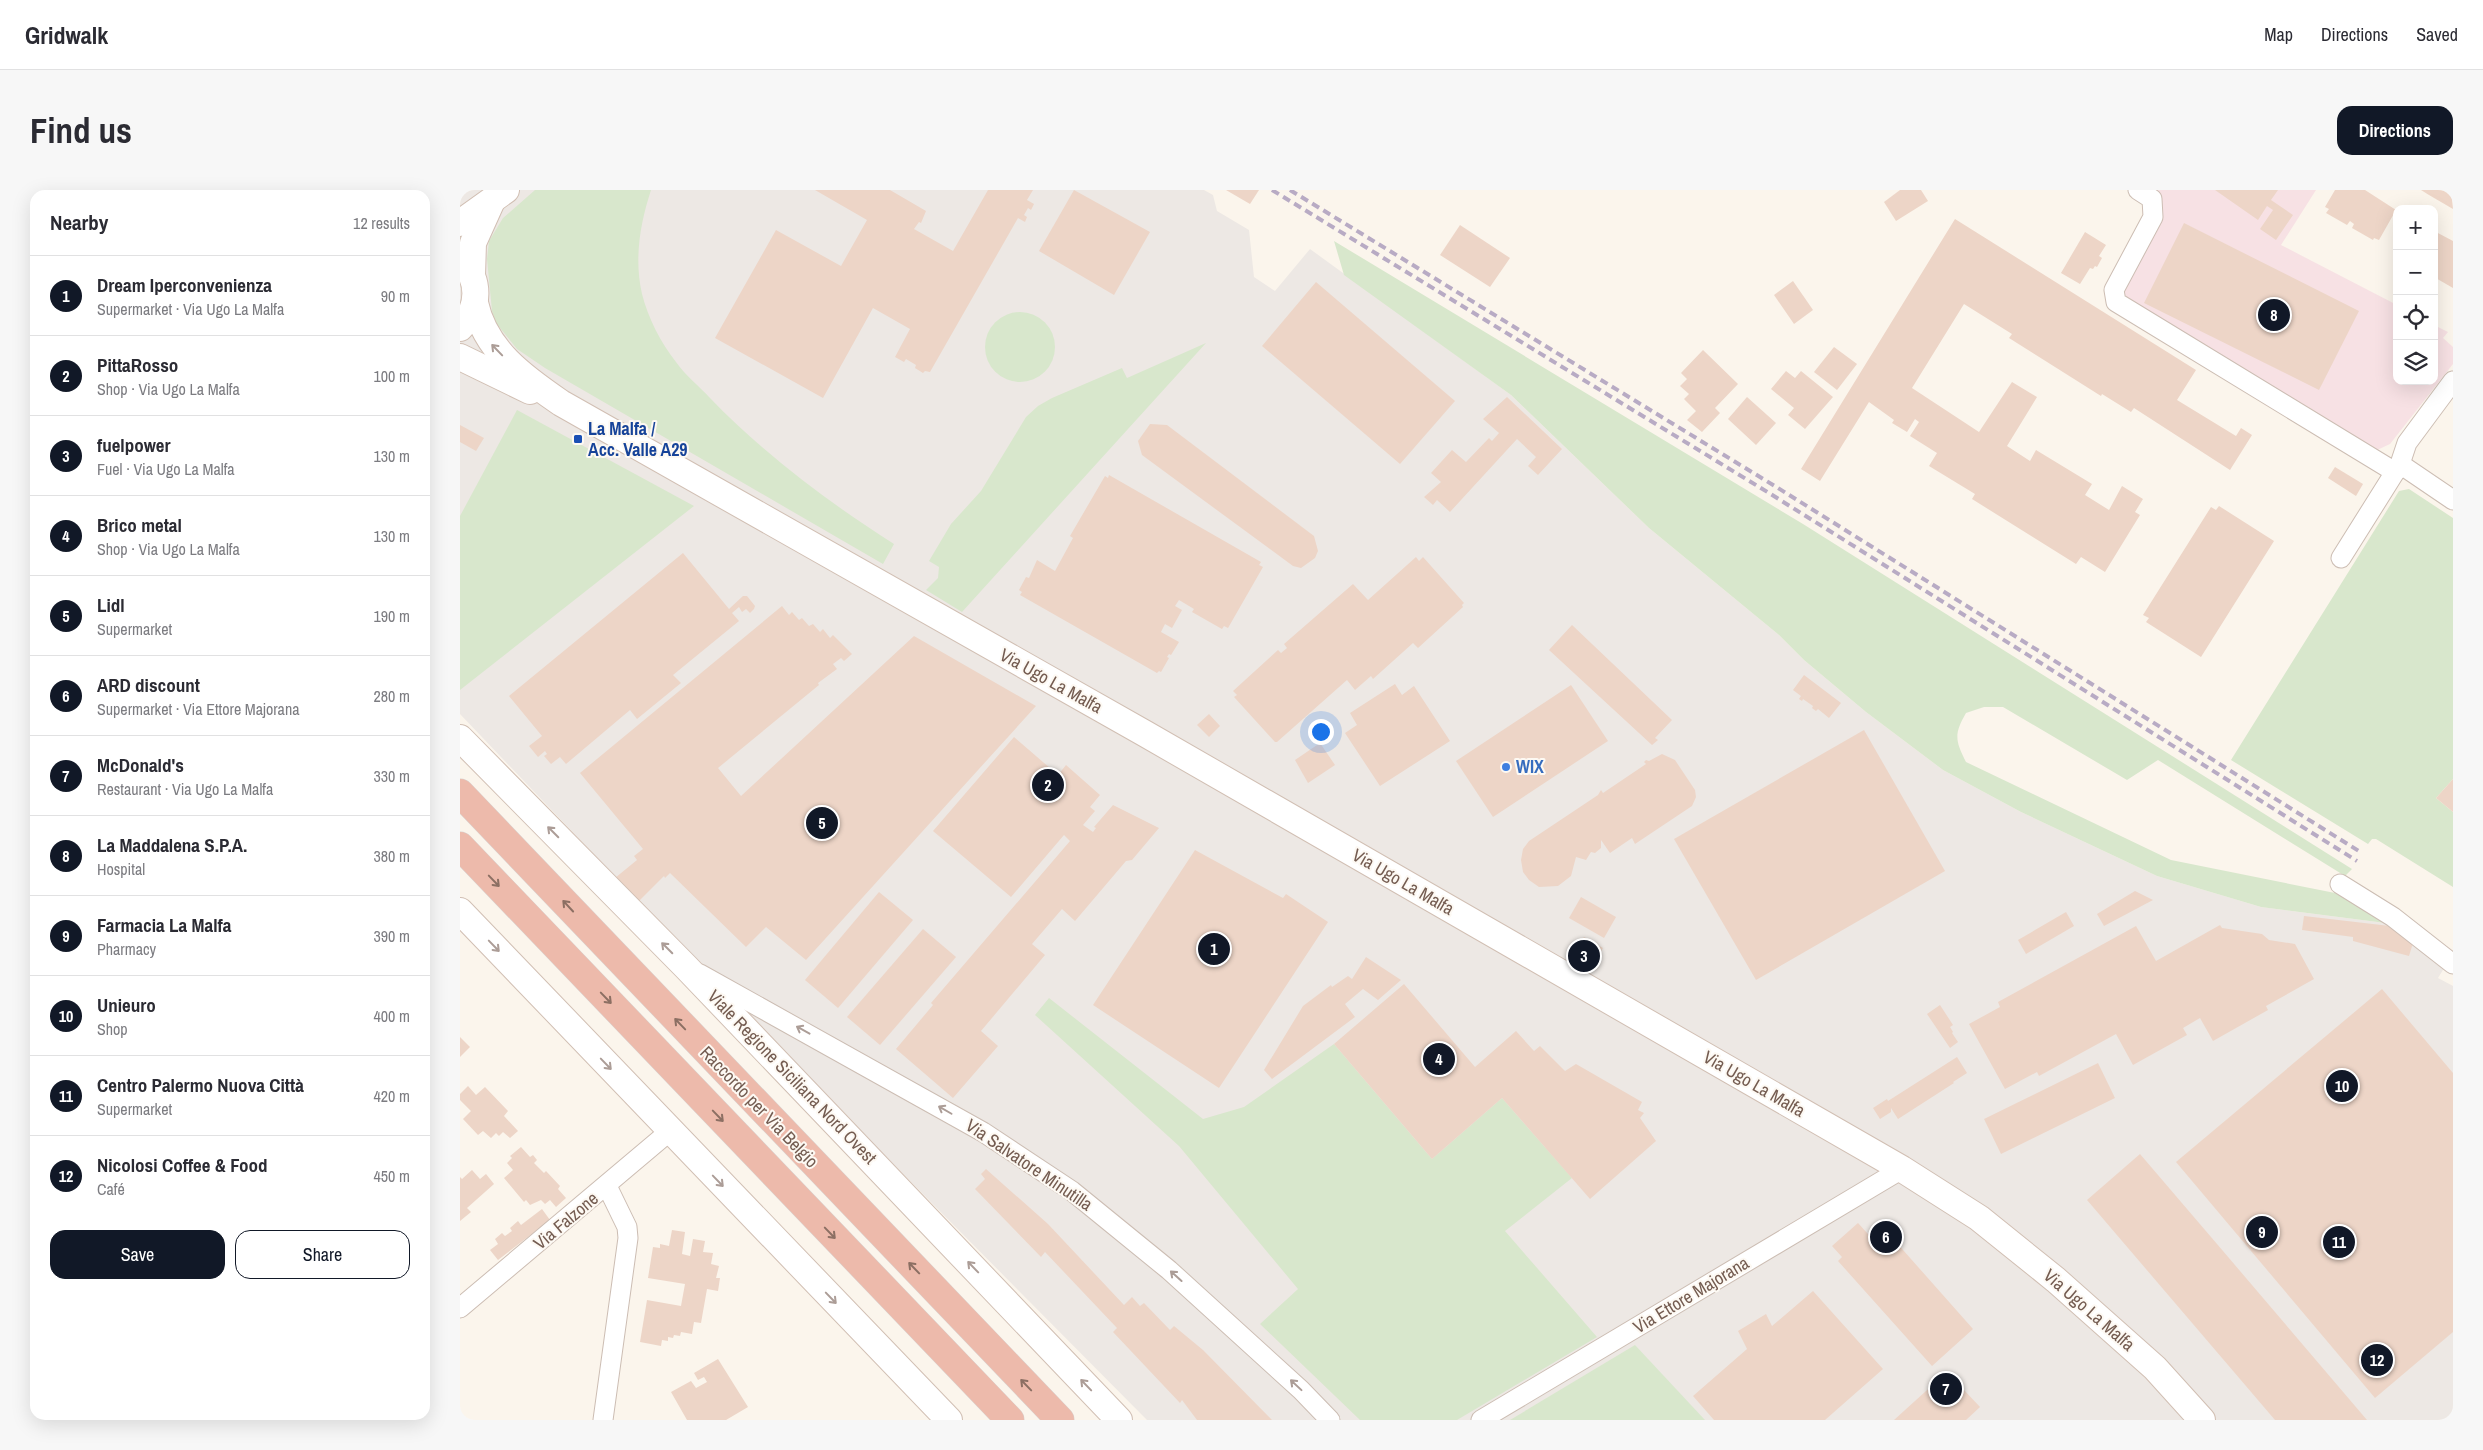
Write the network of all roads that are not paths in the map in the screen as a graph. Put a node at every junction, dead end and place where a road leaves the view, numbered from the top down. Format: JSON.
{"nodes":[{"id":1,"x":2138,"y":190,"type":"edge"},
{"id":2,"x":498,"y":196,"type":"edge"},
{"id":3,"x":460,"y":223,"type":"edge"},
{"id":4,"x":466,"y":267,"type":"edge"},
{"id":5,"x":475,"y":302,"type":"junction"},
{"id":6,"x":460,"y":328,"type":"edge"},
{"id":7,"x":460,"y":356,"type":"edge"},
{"id":8,"x":2453,"y":381,"type":"edge"},
{"id":9,"x":561,"y":403,"type":"junction"},
{"id":10,"x":2397,"y":468,"type":"junction"},
{"id":11,"x":2453,"y":500,"type":"edge"},
{"id":12,"x":2340,"y":558,"type":"dead end"},
{"id":13,"x":460,"y":738,"type":"edge"},
{"id":14,"x":460,"y":793,"type":"edge"},
{"id":15,"x":460,"y":846,"type":"edge"},
{"id":16,"x":2340,"y":884,"type":"dead end"},
{"id":17,"x":460,"y":911,"type":"edge"},
{"id":18,"x":2453,"y":964,"type":"edge"},
{"id":19,"x":686,"y":967,"type":"junction"},
{"id":20,"x":670,"y":1132,"type":"junction"},
{"id":21,"x":1902,"y":1169,"type":"junction"},
{"id":22,"x":607,"y":1186,"type":"junction"},
{"id":23,"x":460,"y":1308,"type":"edge"},
{"id":24,"x":603,"y":1420,"type":"edge"},
{"id":25,"x":949,"y":1420,"type":"edge"},
{"id":26,"x":1010,"y":1420,"type":"edge"},
{"id":27,"x":1060,"y":1420,"type":"edge"},
{"id":28,"x":1119,"y":1420,"type":"edge"},
{"id":29,"x":1330,"y":1420,"type":"edge"},
{"id":30,"x":1481,"y":1420,"type":"edge"},
{"id":31,"x":2202,"y":1420,"type":"edge"}],
"edges":[{"from":1,"to":10,"type":"street"},
{"from":2,"to":3,"type":"street"},
{"from":2,"to":4,"type":"street","name":"Via Ugo La Malfa"},
{"from":4,"to":5,"type":"street","name":"Via Ugo La Malfa"},
{"from":5,"to":6,"type":"street"},
{"from":9,"to":5,"type":"street","name":"Via Ugo La Malfa","one_way":true},
{"from":7,"to":9,"type":"street","name":"Via Ugo La Malfa"},
{"from":8,"to":10,"type":"street"},
{"from":9,"to":21,"type":"street","name":"Via Ugo La Malfa"},
{"from":10,"to":11,"type":"street"},
{"from":10,"to":12,"type":"street"},
{"from":19,"to":13,"type":"street","name":"Viale Regione Siciliana Nord Ovest","one_way":true},
{"from":27,"to":14,"type":"highway","name":"Raccordo per Via Belgio","one_way":true},
{"from":15,"to":26,"type":"highway","name":"Raccordo per Via Belgio","one_way":true},
{"from":16,"to":18,"type":"street"},
{"from":17,"to":20,"type":"street","one_way":true},
{"from":28,"to":19,"type":"street","name":"Viale Regione Siciliana Nord Ovest","one_way":true},
{"from":29,"to":19,"type":"street","name":"Via Salvatore Minutilla","one_way":true},
{"from":20,"to":22,"type":"street","name":"Via Falzone"},
{"from":20,"to":25,"type":"street","one_way":true},
{"from":21,"to":30,"type":"street","name":"Via Ettore Majorana"},
{"from":21,"to":31,"type":"street","name":"Via Ugo La Malfa"},
{"from":22,"to":23,"type":"street","name":"Via Falzone"},
{"from":22,"to":24,"type":"street"}]}
